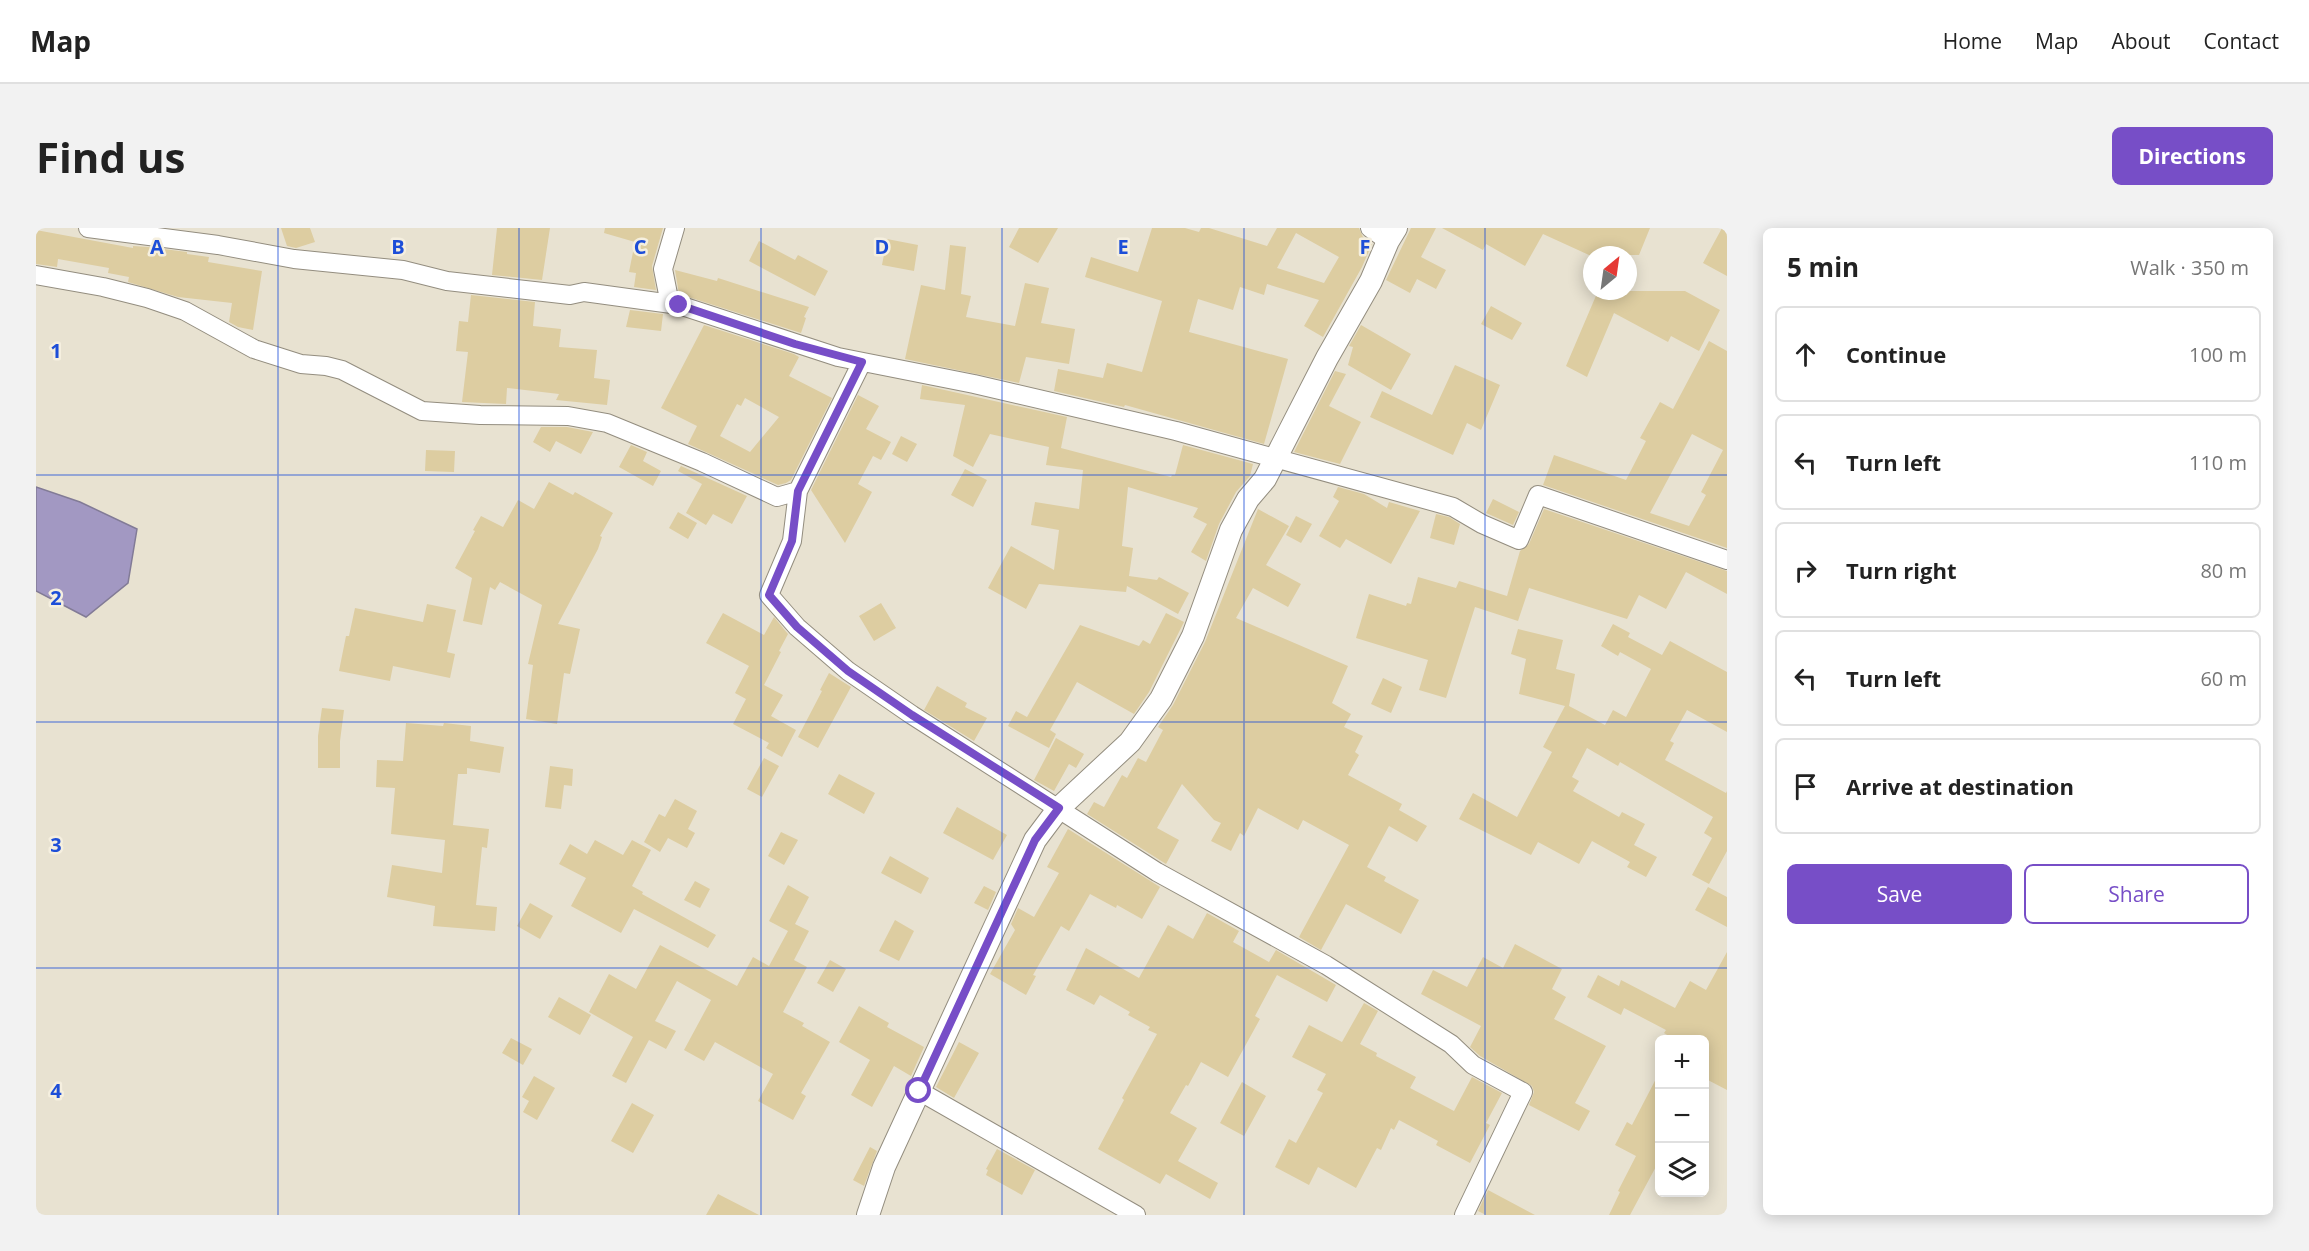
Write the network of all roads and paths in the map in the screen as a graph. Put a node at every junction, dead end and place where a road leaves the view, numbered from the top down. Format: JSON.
{"nodes":[{"id":1,"x":88,"y":228,"type":"edge"},
{"id":2,"x":675,"y":228,"type":"edge"},
{"id":3,"x":1385,"y":232,"type":"edge"},
{"id":4,"x":36,"y":275,"type":"edge"},
{"id":5,"x":670,"y":303,"type":"junction"},
{"id":6,"x":862,"y":362,"type":"junction"},
{"id":7,"x":1274,"y":458,"type":"junction"},
{"id":8,"x":798,"y":491,"type":"junction"},
{"id":9,"x":1727,"y":560,"type":"edge"},
{"id":10,"x":1059,"y":808,"type":"junction"},
{"id":11,"x":919,"y":1091,"type":"junction"},
{"id":12,"x":867,"y":1215,"type":"edge"},
{"id":13,"x":1136,"y":1215,"type":"edge"},
{"id":14,"x":1464,"y":1215,"type":"edge"}],
"edges":[{"from":1,"to":5,"type":"street"},
{"from":2,"to":5,"type":"street"},
{"from":3,"to":7,"type":"street"},
{"from":4,"to":8,"type":"street"},
{"from":5,"to":6,"type":"street"},
{"from":6,"to":7,"type":"street"},
{"from":6,"to":8,"type":"street"},
{"from":7,"to":9,"type":"street"},
{"from":7,"to":10,"type":"street"},
{"from":8,"to":10,"type":"street"},
{"from":10,"to":11,"type":"street"},
{"from":10,"to":14,"type":"street"},
{"from":11,"to":12,"type":"street"},
{"from":11,"to":13,"type":"street"}]}
